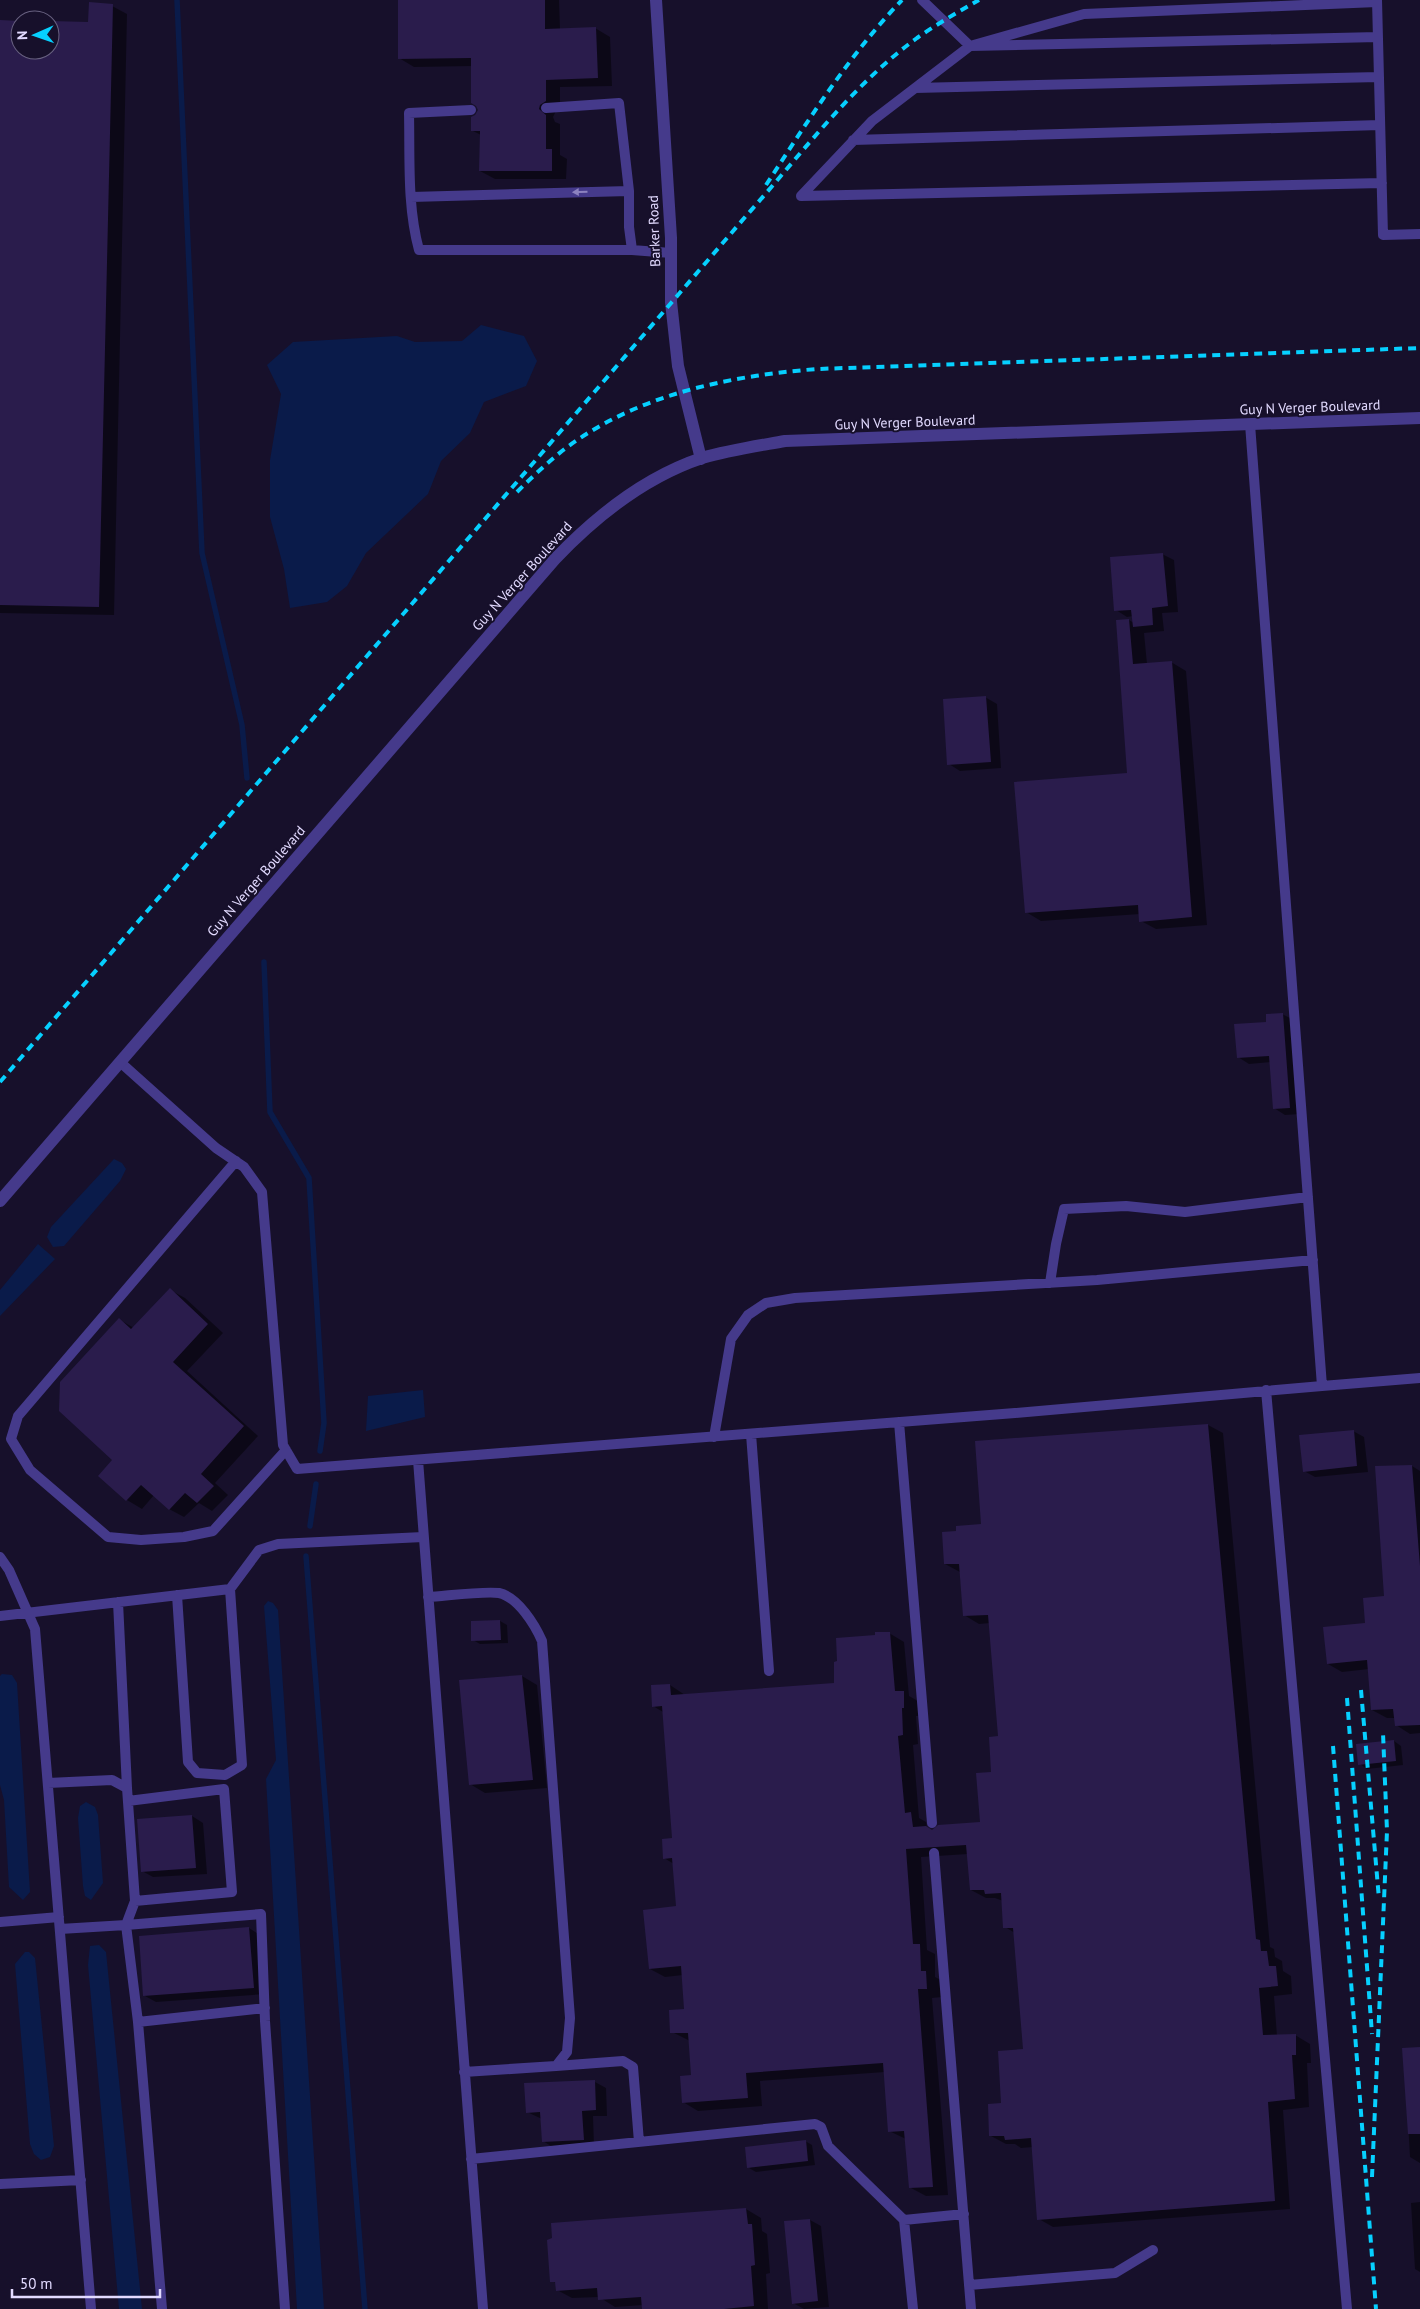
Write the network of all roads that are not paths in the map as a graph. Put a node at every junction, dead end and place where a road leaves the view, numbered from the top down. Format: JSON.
{"nodes":[{"id":1,"x":656,"y":0,"type":"edge"},
{"id":2,"x":922,"y":0,"type":"edge"},
{"id":3,"x":1378,"y":1,"type":"edge"},
{"id":4,"x":1378,"y":37,"type":"junction"},
{"id":5,"x":970,"y":46,"type":"junction"},
{"id":6,"x":1380,"y":77,"type":"junction"},
{"id":7,"x":914,"y":88,"type":"junction"},
{"id":8,"x":546,"y":108,"type":"dead end"},
{"id":9,"x":471,"y":110,"type":"dead end"},
{"id":10,"x":1380,"y":125,"type":"junction"},
{"id":11,"x":853,"y":140,"type":"junction"},
{"id":12,"x":1382,"y":183,"type":"junction"},
{"id":13,"x":629,"y":191,"type":"junction"},
{"id":14,"x":411,"y":197,"type":"junction"},
{"id":15,"x":1420,"y":234,"type":"edge"},
{"id":16,"x":632,"y":250,"type":"junction"},
{"id":17,"x":671,"y":253,"type":"junction"},
{"id":18,"x":1420,"y":418,"type":"edge"},
{"id":19,"x":1250,"y":424,"type":"junction"},
{"id":20,"x":701,"y":458,"type":"junction"},
{"id":21,"x":120,"y":1062,"type":"junction"},
{"id":22,"x":236,"y":1162,"type":"junction"},
{"id":23,"x":1308,"y":1197,"type":"junction"},
{"id":24,"x":0,"y":1201,"type":"edge"},
{"id":25,"x":1313,"y":1260,"type":"junction"},
{"id":26,"x":1050,"y":1283,"type":"junction"},
{"id":27,"x":1420,"y":1378,"type":"edge"},
{"id":28,"x":1322,"y":1386,"type":"junction"},
{"id":29,"x":1266,"y":1390,"type":"junction"},
{"id":30,"x":899,"y":1422,"type":"junction"},
{"id":31,"x":751,"y":1434,"type":"junction"},
{"id":32,"x":714,"y":1437,"type":"junction"},
{"id":33,"x":286,"y":1450,"type":"junction"},
{"id":34,"x":418,"y":1460,"type":"junction"},
{"id":35,"x":423,"y":1537,"type":"junction"},
{"id":36,"x":0,"y":1557,"type":"edge"},
{"id":37,"x":230,"y":1589,"type":"junction"},
{"id":38,"x":177,"y":1595,"type":"junction"},
{"id":39,"x":428,"y":1597,"type":"junction"},
{"id":40,"x":118,"y":1602,"type":"junction"},
{"id":41,"x":29,"y":1612,"type":"junction"},
{"id":42,"x":0,"y":1616,"type":"edge"},
{"id":43,"x":769,"y":1671,"type":"dead end"},
{"id":44,"x":48,"y":1783,"type":"junction"},
{"id":45,"x":127,"y":1788,"type":"junction"},
{"id":46,"x":128,"y":1801,"type":"junction"},
{"id":47,"x":932,"y":1823,"type":"dead end"},
{"id":48,"x":934,"y":1852,"type":"dead end"},
{"id":49,"x":135,"y":1901,"type":"junction"},
{"id":50,"x":59,"y":1917,"type":"junction"},
{"id":51,"x":0,"y":1922,"type":"edge"},
{"id":52,"x":126,"y":1925,"type":"junction"},
{"id":53,"x":60,"y":1929,"type":"junction"},
{"id":54,"x":265,"y":2008,"type":"junction"},
{"id":55,"x":138,"y":2022,"type":"junction"},
{"id":56,"x":556,"y":2066,"type":"junction"},
{"id":57,"x":464,"y":2072,"type":"junction"},
{"id":58,"x":639,"y":2142,"type":"junction"},
{"id":59,"x":471,"y":2159,"type":"junction"},
{"id":60,"x":80,"y":2180,"type":"junction"},
{"id":61,"x":0,"y":2184,"type":"edge"},
{"id":62,"x":964,"y":2214,"type":"junction"},
{"id":63,"x":904,"y":2220,"type":"junction"},
{"id":64,"x":1153,"y":2250,"type":"dead end"},
{"id":65,"x":969,"y":2286,"type":"junction"},
{"id":66,"x":91,"y":2309,"type":"edge"},
{"id":67,"x":162,"y":2309,"type":"edge"},
{"id":68,"x":285,"y":2309,"type":"edge"},
{"id":69,"x":482,"y":2309,"type":"edge"},
{"id":70,"x":913,"y":2309,"type":"edge"},
{"id":71,"x":971,"y":2309,"type":"edge"},
{"id":72,"x":1347,"y":2309,"type":"edge"}],
"edges":[{"from":1,"to":17,"type":"street","name":"Barker Road"},
{"from":2,"to":5,"type":"lane"},
{"from":3,"to":4,"type":"lane"},
{"from":3,"to":5,"type":"lane"},
{"from":4,"to":5,"type":"lane"},
{"from":4,"to":6,"type":"lane"},
{"from":5,"to":7,"type":"lane"},
{"from":6,"to":7,"type":"lane"},
{"from":6,"to":10,"type":"lane"},
{"from":7,"to":11,"type":"lane"},
{"from":8,"to":13,"type":"lane"},
{"from":9,"to":14,"type":"lane"},
{"from":10,"to":11,"type":"lane"},
{"from":10,"to":12,"type":"lane"},
{"from":11,"to":12,"type":"lane"},
{"from":12,"to":15,"type":"lane"},
{"from":13,"to":14,"type":"lane","one_way":true},
{"from":13,"to":16,"type":"lane"},
{"from":14,"to":16,"type":"lane"},
{"from":16,"to":17,"type":"lane"},
{"from":17,"to":20,"type":"street","name":"Barker Road"},
{"from":18,"to":19,"type":"street","name":"Guy N Verger Boulevard"},
{"from":19,"to":20,"type":"street","name":"Guy N Verger Boulevard"},
{"from":19,"to":23,"type":"lane"},
{"from":20,"to":21,"type":"street","name":"Guy N Verger Boulevard"},
{"from":21,"to":22,"type":"lane"},
{"from":21,"to":24,"type":"street","name":"Guy N Verger Boulevard"},
{"from":22,"to":33,"type":"lane"},
{"from":22,"to":33,"type":"lane"},
{"from":23,"to":25,"type":"lane"},
{"from":23,"to":26,"type":"lane"},
{"from":25,"to":26,"type":"lane"},
{"from":25,"to":28,"type":"lane"},
{"from":26,"to":32,"type":"lane"},
{"from":27,"to":28,"type":"lane"},
{"from":28,"to":29,"type":"lane"},
{"from":29,"to":30,"type":"lane"},
{"from":29,"to":72,"type":"lane"},
{"from":30,"to":31,"type":"lane"},
{"from":30,"to":47,"type":"lane"},
{"from":31,"to":32,"type":"lane"},
{"from":31,"to":43,"type":"lane"},
{"from":32,"to":34,"type":"lane"},
{"from":33,"to":34,"type":"lane"},
{"from":34,"to":35,"type":"lane"},
{"from":35,"to":37,"type":"lane"},
{"from":35,"to":39,"type":"lane"},
{"from":36,"to":41,"type":"lane"},
{"from":37,"to":38,"type":"lane"},
{"from":37,"to":38,"type":"lane"},
{"from":38,"to":40,"type":"lane"},
{"from":39,"to":56,"type":"lane"},
{"from":39,"to":57,"type":"lane"},
{"from":40,"to":41,"type":"lane"},
{"from":40,"to":45,"type":"lane"},
{"from":41,"to":42,"type":"lane"},
{"from":41,"to":44,"type":"lane"},
{"from":44,"to":45,"type":"lane"},
{"from":44,"to":50,"type":"lane"},
{"from":45,"to":46,"type":"lane"},
{"from":46,"to":49,"type":"lane"},
{"from":46,"to":49,"type":"lane"},
{"from":48,"to":62,"type":"lane"},
{"from":49,"to":52,"type":"lane"},
{"from":50,"to":51,"type":"lane"},
{"from":50,"to":53,"type":"lane"},
{"from":52,"to":53,"type":"lane"},
{"from":52,"to":54,"type":"lane"},
{"from":52,"to":55,"type":"lane"},
{"from":53,"to":60,"type":"lane"},
{"from":54,"to":55,"type":"lane"},
{"from":54,"to":68,"type":"lane"},
{"from":55,"to":67,"type":"lane"},
{"from":56,"to":57,"type":"lane"},
{"from":56,"to":58,"type":"lane"},
{"from":57,"to":59,"type":"lane"},
{"from":58,"to":59,"type":"lane"},
{"from":58,"to":63,"type":"lane"},
{"from":59,"to":69,"type":"lane"},
{"from":60,"to":61,"type":"lane"},
{"from":60,"to":66,"type":"lane"},
{"from":62,"to":63,"type":"lane"},
{"from":62,"to":65,"type":"lane"},
{"from":63,"to":70,"type":"lane"},
{"from":64,"to":65,"type":"lane"},
{"from":65,"to":71,"type":"lane"}]}
